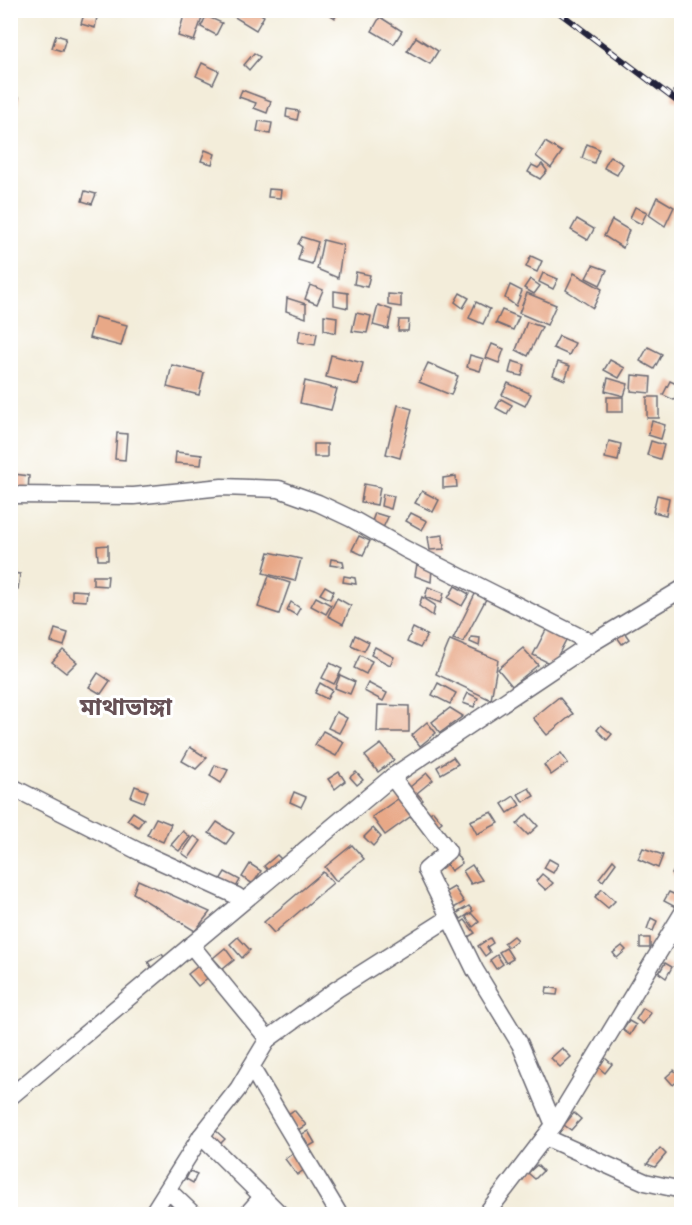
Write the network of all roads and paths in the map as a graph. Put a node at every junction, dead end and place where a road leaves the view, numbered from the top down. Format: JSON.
{"nodes":[{"id":1,"x":10,"y":495,"type":"edge"},
{"id":2,"x":681,"y":590,"type":"edge"},
{"id":3,"x":592,"y":643,"type":"junction"},
{"id":4,"x":392,"y":777,"type":"junction"},
{"id":5,"x":10,"y":786,"type":"edge"},
{"id":6,"x":237,"y":896,"type":"dead end"},
{"id":7,"x":681,"y":914,"type":"edge"},
{"id":8,"x":449,"y":918,"type":"junction"},
{"id":9,"x":191,"y":945,"type":"junction"},
{"id":10,"x":268,"y":1039,"type":"junction"},
{"id":11,"x":251,"y":1067,"type":"junction"},
{"id":12,"x":10,"y":1097,"type":"edge"},
{"id":13,"x":550,"y":1131,"type":"junction"},
{"id":14,"x":201,"y":1136,"type":"junction"},
{"id":15,"x":168,"y":1190,"type":"junction"},
{"id":16,"x":681,"y":1190,"type":"edge"},
{"id":17,"x":263,"y":1196,"type":"junction"},
{"id":18,"x":152,"y":1215,"type":"edge"},
{"id":19,"x":193,"y":1215,"type":"edge"},
{"id":20,"x":247,"y":1215,"type":"edge"},
{"id":21,"x":280,"y":1215,"type":"edge"},
{"id":22,"x":339,"y":1215,"type":"edge"},
{"id":23,"x":486,"y":1215,"type":"edge"}],
"edges":[{"from":1,"to":3,"type":"street"},
{"from":2,"to":3,"type":"street"},
{"from":3,"to":4,"type":"street"},
{"from":4,"to":8,"type":"street"},
{"from":4,"to":9,"type":"street"},
{"from":5,"to":6,"type":"street"},
{"from":7,"to":13,"type":"street"},
{"from":8,"to":10,"type":"street"},
{"from":8,"to":13,"type":"street"},
{"from":9,"to":10,"type":"street"},
{"from":9,"to":12,"type":"street"},
{"from":10,"to":11,"type":"street"},
{"from":11,"to":14,"type":"street"},
{"from":11,"to":22,"type":"street"},
{"from":13,"to":16,"type":"street"},
{"from":13,"to":23,"type":"street"},
{"from":14,"to":15,"type":"street"},
{"from":14,"to":17,"type":"street"},
{"from":15,"to":18,"type":"street"},
{"from":15,"to":19,"type":"street"},
{"from":17,"to":20,"type":"street"},
{"from":17,"to":21,"type":"street"}]}
